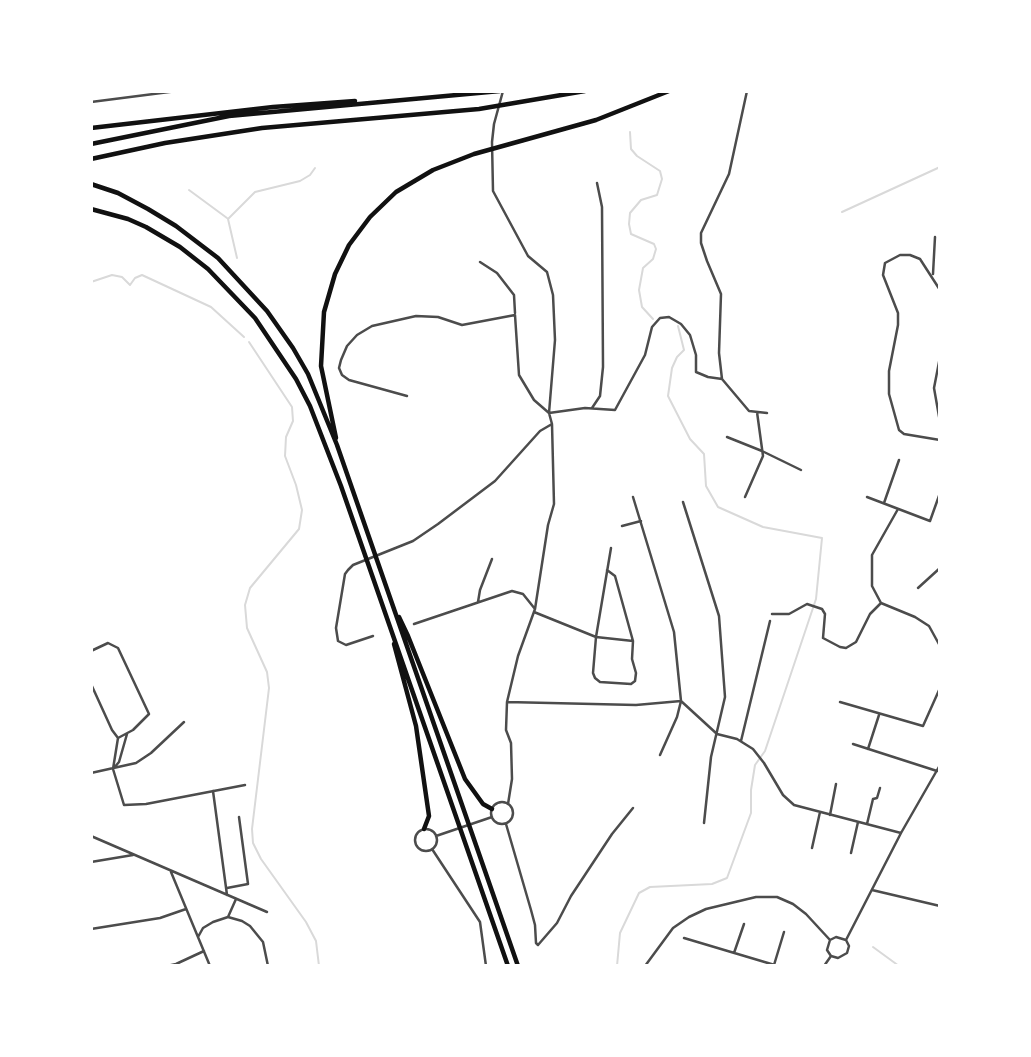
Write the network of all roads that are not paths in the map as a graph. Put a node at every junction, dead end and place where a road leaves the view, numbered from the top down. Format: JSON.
{"nodes":[{"id":1,"x":177,"y":91,"type":"edge"},
{"id":2,"x":501,"y":91,"type":"edge"},
{"id":3,"x":584,"y":91,"type":"edge"},
{"id":4,"x":669,"y":91,"type":"edge"},
{"id":5,"x":747,"y":91,"type":"edge"},
{"id":6,"x":91,"y":102,"type":"edge"},
{"id":7,"x":370,"y":102,"type":"junction"},
{"id":8,"x":91,"y":128,"type":"edge"},
{"id":9,"x":91,"y":144,"type":"edge"},
{"id":10,"x":91,"y":159,"type":"edge"},
{"id":11,"x":597,"y":183,"type":"dead end"},
{"id":12,"x":91,"y":184,"type":"edge"},
{"id":13,"x":91,"y":209,"type":"edge"},
{"id":14,"x":935,"y":237,"type":"dead end"},
{"id":15,"x":934,"y":259,"type":"junction"},
{"id":16,"x":480,"y":262,"type":"dead end"},
{"id":17,"x":926,"y":265,"type":"junction"},
{"id":18,"x":933,"y":278,"type":"junction"},
{"id":19,"x":940,"y":290,"type":"edge"},
{"id":20,"x":515,"y":315,"type":"junction"},
{"id":21,"x":940,"y":357,"type":"edge"},
{"id":22,"x":722,"y":379,"type":"junction"},
{"id":23,"x":407,"y":396,"type":"dead end"},
{"id":24,"x":591,"y":409,"type":"junction"},
{"id":25,"x":757,"y":412,"type":"junction"},
{"id":26,"x":549,"y":413,"type":"junction"},
{"id":27,"x":767,"y":413,"type":"dead end"},
{"id":28,"x":940,"y":422,"type":"edge"},
{"id":29,"x":552,"y":424,"type":"junction"},
{"id":30,"x":727,"y":437,"type":"dead end"},
{"id":31,"x":940,"y":440,"type":"edge"},
{"id":32,"x":337,"y":445,"type":"junction"},
{"id":33,"x":762,"y":451,"type":"junction"},
{"id":34,"x":899,"y":460,"type":"dead end"},
{"id":35,"x":801,"y":470,"type":"dead end"},
{"id":36,"x":940,"y":493,"type":"edge"},
{"id":37,"x":745,"y":496,"type":"dead end"},
{"id":38,"x":633,"y":497,"type":"dead end"},
{"id":39,"x":867,"y":497,"type":"dead end"},
{"id":40,"x":683,"y":502,"type":"dead end"},
{"id":41,"x":884,"y":503,"type":"junction"},
{"id":42,"x":898,"y":509,"type":"junction"},
{"id":43,"x":641,"y":521,"type":"junction"},
{"id":44,"x":622,"y":526,"type":"dead end"},
{"id":45,"x":611,"y":548,"type":"dead end"},
{"id":46,"x":492,"y":559,"type":"dead end"},
{"id":47,"x":940,"y":568,"type":"edge"},
{"id":48,"x":607,"y":570,"type":"junction"},
{"id":49,"x":918,"y":587,"type":"dead end"},
{"id":50,"x":478,"y":602,"type":"junction"},
{"id":51,"x":881,"y":603,"type":"junction"},
{"id":52,"x":392,"y":604,"type":"junction"},
{"id":53,"x":535,"y":610,"type":"junction"},
{"id":54,"x":772,"y":614,"type":"dead end"},
{"id":55,"x":770,"y":621,"type":"dead end"},
{"id":56,"x":414,"y":624,"type":"dead end"},
{"id":57,"x":373,"y":636,"type":"dead end"},
{"id":58,"x":393,"y":636,"type":"junction"},
{"id":59,"x":596,"y":637,"type":"junction"},
{"id":60,"x":633,"y":641,"type":"junction"},
{"id":61,"x":940,"y":646,"type":"edge"},
{"id":62,"x":91,"y":650,"type":"edge"},
{"id":63,"x":91,"y":684,"type":"edge"},
{"id":64,"x":940,"y":688,"type":"edge"},
{"id":65,"x":681,"y":701,"type":"junction"},
{"id":66,"x":507,"y":702,"type":"junction"},
{"id":67,"x":840,"y":702,"type":"dead end"},
{"id":68,"x":879,"y":715,"type":"junction"},
{"id":69,"x":184,"y":722,"type":"dead end"},
{"id":70,"x":127,"y":733,"type":"junction"},
{"id":71,"x":717,"y":734,"type":"junction"},
{"id":72,"x":118,"y":737,"type":"junction"},
{"id":73,"x":741,"y":741,"type":"junction"},
{"id":74,"x":853,"y":744,"type":"dead end"},
{"id":75,"x":868,"y":749,"type":"junction"},
{"id":76,"x":660,"y":755,"type":"dead end"},
{"id":77,"x":940,"y":765,"type":"edge"},
{"id":78,"x":113,"y":769,"type":"junction"},
{"id":79,"x":937,"y":771,"type":"junction"},
{"id":80,"x":91,"y":772,"type":"edge"},
{"id":81,"x":836,"y":784,"type":"dead end"},
{"id":82,"x":245,"y":785,"type":"dead end"},
{"id":83,"x":880,"y":788,"type":"dead end"},
{"id":84,"x":213,"y":791,"type":"junction"},
{"id":85,"x":508,"y":804,"type":"junction"},
{"id":86,"x":633,"y":808,"type":"dead end"},
{"id":87,"x":492,"y":809,"type":"junction"},
{"id":88,"x":820,"y":812,"type":"junction"},
{"id":89,"x":830,"y":815,"type":"junction"},
{"id":90,"x":239,"y":817,"type":"dead end"},
{"id":91,"x":492,"y":817,"type":"junction"},
{"id":92,"x":858,"y":822,"type":"junction"},
{"id":93,"x":704,"y":823,"type":"dead end"},
{"id":94,"x":506,"y":824,"type":"junction"},
{"id":95,"x":867,"y":824,"type":"junction"},
{"id":96,"x":424,"y":828,"type":"junction"},
{"id":97,"x":901,"y":833,"type":"junction"},
{"id":98,"x":91,"y":836,"type":"edge"},
{"id":99,"x":436,"y":836,"type":"junction"},
{"id":100,"x":812,"y":848,"type":"dead end"},
{"id":101,"x":432,"y":849,"type":"junction"},
{"id":102,"x":851,"y":853,"type":"dead end"},
{"id":103,"x":134,"y":854,"type":"junction"},
{"id":104,"x":91,"y":862,"type":"edge"},
{"id":105,"x":170,"y":870,"type":"junction"},
{"id":106,"x":227,"y":888,"type":"junction"},
{"id":107,"x":871,"y":890,"type":"junction"},
{"id":108,"x":228,"y":895,"type":"junction"},
{"id":109,"x":236,"y":899,"type":"junction"},
{"id":110,"x":940,"y":906,"type":"edge"},
{"id":111,"x":186,"y":909,"type":"junction"},
{"id":112,"x":267,"y":912,"type":"dead end"},
{"id":113,"x":228,"y":917,"type":"junction"},
{"id":114,"x":744,"y":924,"type":"dead end"},
{"id":115,"x":91,"y":929,"type":"edge"},
{"id":116,"x":784,"y":932,"type":"dead end"},
{"id":117,"x":198,"y":937,"type":"junction"},
{"id":118,"x":684,"y":938,"type":"dead end"},
{"id":119,"x":830,"y":940,"type":"junction"},
{"id":120,"x":846,"y":940,"type":"junction"},
{"id":121,"x":204,"y":951,"type":"junction"},
{"id":122,"x":734,"y":953,"type":"junction"},
{"id":123,"x":831,"y":956,"type":"junction"},
{"id":124,"x":776,"y":965,"type":"edge"},
{"id":125,"x":167,"y":966,"type":"edge"},
{"id":126,"x":210,"y":966,"type":"edge"},
{"id":127,"x":268,"y":966,"type":"edge"},
{"id":128,"x":486,"y":966,"type":"edge"},
{"id":129,"x":508,"y":966,"type":"edge"},
{"id":130,"x":517,"y":966,"type":"edge"},
{"id":131,"x":646,"y":966,"type":"edge"},
{"id":132,"x":824,"y":966,"type":"edge"}],
"edges":[{"from":1,"to":6,"type":"street"},
{"from":2,"to":7,"type":"highway"},
{"from":2,"to":26,"type":"street"},
{"from":3,"to":10,"type":"highway"},
{"from":4,"to":32,"type":"highway"},
{"from":5,"to":22,"type":"street"},
{"from":7,"to":8,"type":"highway"},
{"from":7,"to":9,"type":"highway"},
{"from":11,"to":24,"type":"street"},
{"from":12,"to":32,"type":"highway"},
{"from":13,"to":58,"type":"highway"},
{"from":14,"to":15,"type":"street"},
{"from":15,"to":17,"type":"street"},
{"from":15,"to":18,"type":"street"},
{"from":16,"to":20,"type":"street"},
{"from":17,"to":18,"type":"street"},
{"from":17,"to":31,"type":"street"},
{"from":18,"to":19,"type":"street"},
{"from":20,"to":23,"type":"street"},
{"from":20,"to":26,"type":"street"},
{"from":21,"to":28,"type":"street"},
{"from":22,"to":24,"type":"street"},
{"from":22,"to":25,"type":"street"},
{"from":24,"to":26,"type":"street"},
{"from":25,"to":27,"type":"street"},
{"from":25,"to":33,"type":"street"},
{"from":26,"to":29,"type":"street"},
{"from":29,"to":53,"type":"street"},
{"from":29,"to":57,"type":"street"},
{"from":30,"to":33,"type":"street"},
{"from":32,"to":52,"type":"highway"},
{"from":33,"to":35,"type":"street"},
{"from":33,"to":37,"type":"street"},
{"from":34,"to":41,"type":"street"},
{"from":36,"to":42,"type":"street"},
{"from":38,"to":43,"type":"street"},
{"from":39,"to":41,"type":"street"},
{"from":40,"to":71,"type":"street"},
{"from":41,"to":42,"type":"street"},
{"from":42,"to":51,"type":"street"},
{"from":43,"to":44,"type":"street"},
{"from":43,"to":65,"type":"street"},
{"from":45,"to":48,"type":"street"},
{"from":46,"to":50,"type":"street"},
{"from":47,"to":49,"type":"street"},
{"from":48,"to":59,"type":"street"},
{"from":48,"to":60,"type":"street"},
{"from":50,"to":53,"type":"street"},
{"from":50,"to":56,"type":"street"},
{"from":51,"to":54,"type":"street"},
{"from":51,"to":61,"type":"street"},
{"from":52,"to":87,"type":"highway"},
{"from":52,"to":130,"type":"highway"},
{"from":53,"to":59,"type":"street"},
{"from":53,"to":66,"type":"street"},
{"from":55,"to":73,"type":"street"},
{"from":58,"to":96,"type":"highway"},
{"from":58,"to":129,"type":"highway"},
{"from":59,"to":60,"type":"street"},
{"from":59,"to":60,"type":"street"},
{"from":62,"to":70,"type":"street"},
{"from":63,"to":72,"type":"street"},
{"from":64,"to":68,"type":"street"},
{"from":65,"to":66,"type":"street"},
{"from":65,"to":71,"type":"street"},
{"from":65,"to":76,"type":"street"},
{"from":66,"to":85,"type":"street"},
{"from":67,"to":68,"type":"street"},
{"from":68,"to":75,"type":"street"},
{"from":69,"to":78,"type":"street"},
{"from":70,"to":72,"type":"street"},
{"from":70,"to":78,"type":"street"},
{"from":71,"to":73,"type":"street"},
{"from":71,"to":93,"type":"street"},
{"from":72,"to":78,"type":"street"},
{"from":73,"to":88,"type":"street"},
{"from":74,"to":75,"type":"street"},
{"from":75,"to":79,"type":"street"},
{"from":77,"to":79,"type":"street"},
{"from":78,"to":80,"type":"street"},
{"from":78,"to":84,"type":"street"},
{"from":79,"to":97,"type":"street"},
{"from":81,"to":89,"type":"street"},
{"from":82,"to":84,"type":"street"},
{"from":83,"to":95,"type":"street"},
{"from":84,"to":106,"type":"street"},
{"from":85,"to":87,"type":"street"},
{"from":85,"to":94,"type":"street"},
{"from":86,"to":94,"type":"street"},
{"from":87,"to":91,"type":"street"},
{"from":88,"to":89,"type":"street"},
{"from":88,"to":100,"type":"street"},
{"from":89,"to":92,"type":"street"},
{"from":90,"to":106,"type":"street"},
{"from":91,"to":94,"type":"street"},
{"from":91,"to":99,"type":"street"},
{"from":92,"to":95,"type":"street"},
{"from":92,"to":102,"type":"street"},
{"from":95,"to":97,"type":"street"},
{"from":96,"to":99,"type":"street"},
{"from":96,"to":101,"type":"street"},
{"from":97,"to":107,"type":"street"},
{"from":98,"to":103,"type":"street"},
{"from":99,"to":101,"type":"street"},
{"from":101,"to":128,"type":"street"},
{"from":103,"to":104,"type":"street"},
{"from":103,"to":105,"type":"street"},
{"from":105,"to":108,"type":"street"},
{"from":105,"to":111,"type":"street"},
{"from":106,"to":108,"type":"street"},
{"from":107,"to":110,"type":"street"},
{"from":107,"to":120,"type":"street"},
{"from":108,"to":109,"type":"street"},
{"from":109,"to":112,"type":"street"},
{"from":109,"to":113,"type":"street"},
{"from":111,"to":115,"type":"street"},
{"from":111,"to":117,"type":"street"},
{"from":113,"to":117,"type":"street"},
{"from":113,"to":127,"type":"street"},
{"from":114,"to":122,"type":"street"},
{"from":116,"to":124,"type":"street"},
{"from":117,"to":121,"type":"street"},
{"from":118,"to":122,"type":"street"},
{"from":119,"to":120,"type":"street"},
{"from":119,"to":123,"type":"street"},
{"from":119,"to":131,"type":"street"},
{"from":120,"to":123,"type":"street"},
{"from":121,"to":125,"type":"street"},
{"from":121,"to":126,"type":"street"},
{"from":122,"to":124,"type":"street"},
{"from":123,"to":132,"type":"street"}]}
